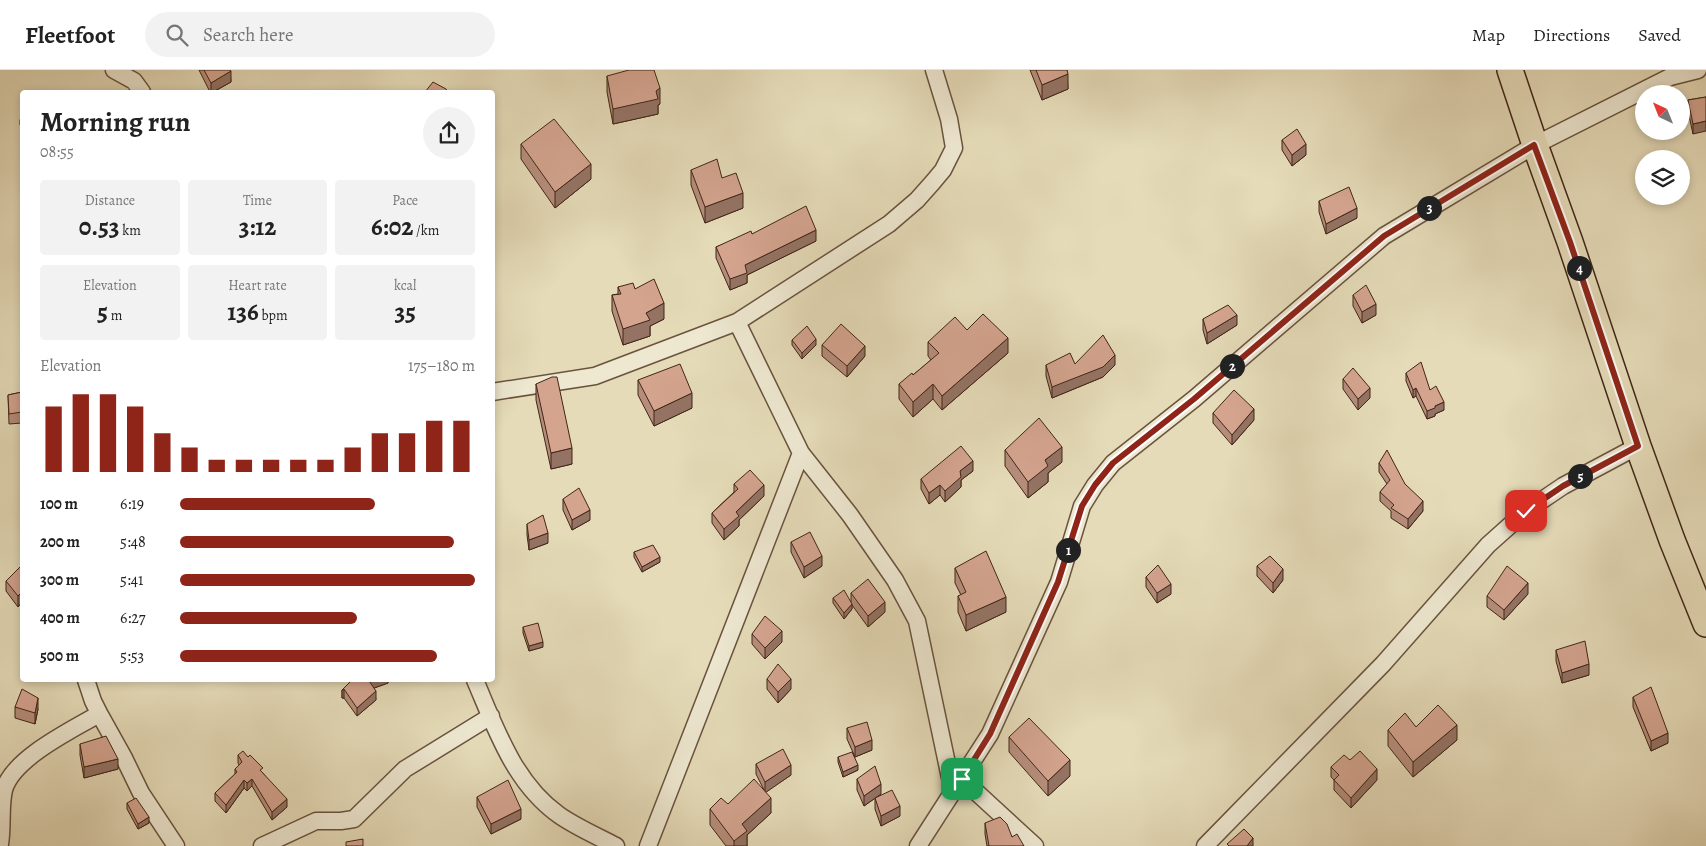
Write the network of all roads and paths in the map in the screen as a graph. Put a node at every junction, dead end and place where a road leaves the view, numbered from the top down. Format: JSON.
{"nodes":[{"id":1,"x":114,"y":70,"type":"edge"},
{"id":2,"x":934,"y":70,"type":"edge"},
{"id":3,"x":1510,"y":70,"type":"edge"},
{"id":4,"x":1698,"y":70,"type":"edge"},
{"id":5,"x":138,"y":81,"type":"edge"},
{"id":6,"x":1534,"y":145,"type":"junction"},
{"id":7,"x":737,"y":322,"type":"junction"},
{"id":8,"x":495,"y":392,"type":"edge"},
{"id":9,"x":1638,"y":446,"type":"junction"},
{"id":10,"x":801,"y":453,"type":"junction"},
{"id":11,"x":1706,"y":624,"type":"edge"},
{"id":12,"x":87,"y":682,"type":"edge"},
{"id":13,"x":476,"y":682,"type":"edge"},
{"id":14,"x":100,"y":715,"type":"junction"},
{"id":15,"x":491,"y":716,"type":"junction"},
{"id":16,"x":957,"y":786,"type":"junction"},
{"id":17,"x":0,"y":844,"type":"edge"},
{"id":18,"x":176,"y":846,"type":"edge"},
{"id":19,"x":262,"y":846,"type":"edge"},
{"id":20,"x":616,"y":846,"type":"edge"},
{"id":21,"x":648,"y":846,"type":"edge"},
{"id":22,"x":918,"y":846,"type":"edge"},
{"id":23,"x":1035,"y":846,"type":"edge"},
{"id":24,"x":1205,"y":846,"type":"edge"}],
"edges":[{"from":1,"to":5,"type":"street"},
{"from":2,"to":7,"type":"street"},
{"from":3,"to":6,"type":"main road"},
{"from":4,"to":6,"type":"street"},
{"from":6,"to":9,"type":"main road"},
{"from":6,"to":16,"type":"street"},
{"from":7,"to":8,"type":"street"},
{"from":7,"to":10,"type":"street"},
{"from":9,"to":11,"type":"main road"},
{"from":9,"to":24,"type":"street"},
{"from":10,"to":16,"type":"street"},
{"from":10,"to":21,"type":"street"},
{"from":12,"to":14,"type":"street"},
{"from":13,"to":15,"type":"street"},
{"from":14,"to":17,"type":"street"},
{"from":14,"to":18,"type":"street"},
{"from":15,"to":19,"type":"street"},
{"from":15,"to":20,"type":"street"},
{"from":16,"to":22,"type":"street"},
{"from":16,"to":23,"type":"street"}]}
